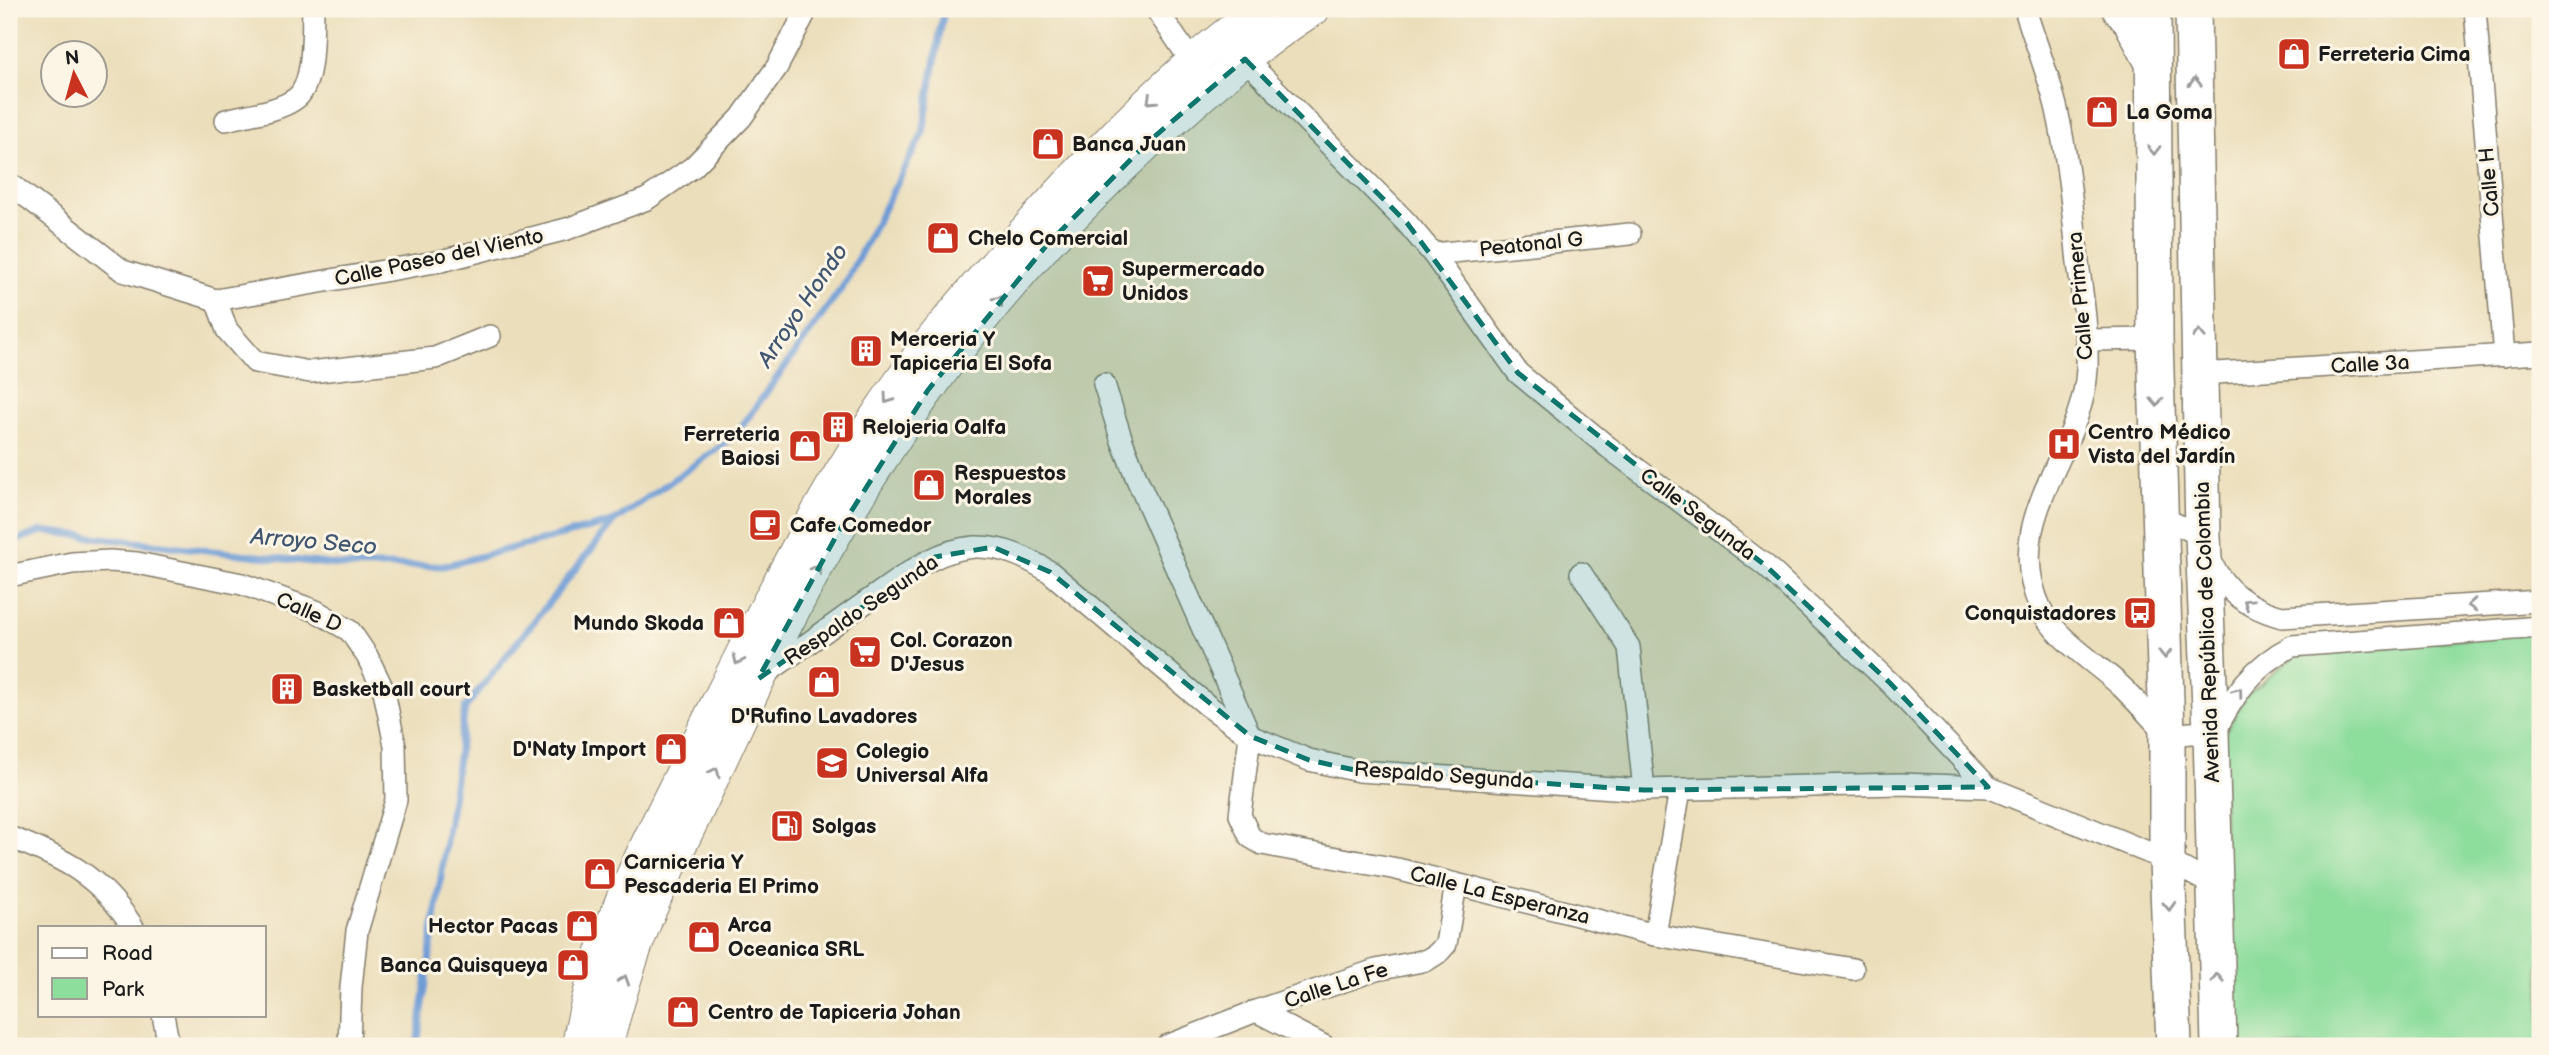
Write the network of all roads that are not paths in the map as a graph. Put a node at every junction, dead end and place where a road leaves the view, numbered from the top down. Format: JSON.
{"nodes":[{"id":1,"x":313,"y":9,"type":"edge"},
{"id":2,"x":807,"y":9,"type":"edge"},
{"id":3,"x":1156,"y":9,"type":"edge"},
{"id":4,"x":1259,"y":9,"type":"edge"},
{"id":5,"x":1314,"y":9,"type":"edge"},
{"id":6,"x":2025,"y":9,"type":"edge"},
{"id":7,"x":2120,"y":9,"type":"edge"},
{"id":8,"x":2153,"y":9,"type":"edge"},
{"id":9,"x":2475,"y":9,"type":"edge"},
{"id":10,"x":2195,"y":14,"type":"edge"},
{"id":11,"x":1245,"y":59,"type":"junction"},
{"id":12,"x":1191,"y":62,"type":"junction"},
{"id":13,"x":2154,"y":64,"type":"junction"},
{"id":14,"x":1211,"y":88,"type":"junction"},
{"id":15,"x":226,"y":120,"type":"dead end"},
{"id":16,"x":9,"y":183,"type":"edge"},
{"id":17,"x":1630,"y":234,"type":"dead end"},
{"id":18,"x":1433,"y":254,"type":"junction"},
{"id":19,"x":216,"y":300,"type":"junction"},
{"id":20,"x":490,"y":335,"type":"dead end"},
{"id":21,"x":2155,"y":339,"type":"junction"},
{"id":22,"x":2087,"y":340,"type":"junction"},
{"id":23,"x":2540,"y":353,"type":"edge"},
{"id":24,"x":2504,"y":356,"type":"junction"},
{"id":25,"x":2200,"y":374,"type":"junction"},
{"id":26,"x":1104,"y":384,"type":"dead end"},
{"id":27,"x":2160,"y":517,"type":"junction"},
{"id":28,"x":2203,"y":536,"type":"junction"},
{"id":29,"x":1581,"y":573,"type":"dead end"},
{"id":30,"x":9,"y":576,"type":"edge"},
{"id":31,"x":2540,"y":600,"type":"edge"},
{"id":32,"x":2540,"y":627,"type":"edge"},
{"id":33,"x":758,"y":679,"type":"junction"},
{"id":34,"x":2211,"y":732,"type":"junction"},
{"id":35,"x":2167,"y":735,"type":"junction"},
{"id":36,"x":1250,"y":736,"type":"junction"},
{"id":37,"x":1988,"y":787,"type":"junction"},
{"id":38,"x":1644,"y":790,"type":"junction"},
{"id":39,"x":1680,"y":790,"type":"junction"},
{"id":40,"x":9,"y":837,"type":"edge"},
{"id":41,"x":2167,"y":860,"type":"junction"},
{"id":42,"x":1456,"y":884,"type":"junction"},
{"id":43,"x":2215,"y":886,"type":"junction"},
{"id":44,"x":132,"y":926,"type":"edge"},
{"id":45,"x":1655,"y":935,"type":"junction"},
{"id":46,"x":1853,"y":968,"type":"dead end"},
{"id":47,"x":1256,"y":1011,"type":"junction"},
{"id":48,"x":163,"y":1016,"type":"edge"},
{"id":49,"x":1180,"y":1044,"type":"edge"},
{"id":50,"x":169,"y":1046,"type":"edge"},
{"id":51,"x":349,"y":1046,"type":"edge"},
{"id":52,"x":578,"y":1046,"type":"edge"},
{"id":53,"x":606,"y":1046,"type":"edge"},
{"id":54,"x":1324,"y":1046,"type":"edge"},
{"id":55,"x":2174,"y":1046,"type":"edge"},
{"id":56,"x":2218,"y":1046,"type":"edge"}],
"edges":[{"from":1,"to":15,"type":"street"},
{"from":2,"to":19,"type":"street","name":"Calle Paseo del Viento"},
{"from":3,"to":12,"type":"street"},
{"from":4,"to":12,"type":"main road"},
{"from":5,"to":11,"type":"main road"},
{"from":6,"to":22,"type":"street","name":"Calle Primera"},
{"from":7,"to":13,"type":"main road"},
{"from":8,"to":13,"type":"main road","name":"Avenida República de Colombia"},
{"from":9,"to":24,"type":"street","name":"Calle H"},
{"from":25,"to":10,"type":"main road","name":"Avenida República de Colombia","one_way":true},
{"from":11,"to":14,"type":"main road"},
{"from":11,"to":18,"type":"street","name":"Calle Segunda"},
{"from":12,"to":14,"type":"street"},
{"from":12,"to":52,"type":"main road","one_way":true},
{"from":13,"to":21,"type":"main road","name":"Avenida República de Colombia","one_way":true},
{"from":33,"to":14,"type":"main road","one_way":true},
{"from":16,"to":19,"type":"street","name":"Calle Paseo del Viento"},
{"from":17,"to":18,"type":"street","name":"Peatonal G"},
{"from":18,"to":37,"type":"street","name":"Calle Segunda"},
{"from":19,"to":20,"type":"street"},
{"from":21,"to":22,"type":"street"},
{"from":21,"to":27,"type":"main road","name":"Avenida República de Colombia","one_way":true},
{"from":22,"to":35,"type":"street","name":"Calle Primera"},
{"from":23,"to":24,"type":"street","name":"Calle 3a"},
{"from":24,"to":25,"type":"street","name":"Calle 3a"},
{"from":25,"to":28,"type":"main road","name":"Avenida República de Colombia"},
{"from":26,"to":36,"type":"street"},
{"from":27,"to":28,"type":"street"},
{"from":27,"to":35,"type":"main road","name":"Avenida República de Colombia","one_way":true},
{"from":31,"to":28,"type":"street","one_way":true},
{"from":28,"to":34,"type":"main road","name":"Avenida República de Colombia"},
{"from":29,"to":38,"type":"street"},
{"from":30,"to":51,"type":"street","name":"Calle D"},
{"from":34,"to":32,"type":"street","one_way":true},
{"from":33,"to":36,"type":"street","name":"Respaldo Segunda"},
{"from":53,"to":33,"type":"main road","one_way":true},
{"from":34,"to":35,"type":"street"},
{"from":34,"to":43,"type":"main road","name":"Avenida República de Colombia"},
{"from":35,"to":41,"type":"main road","name":"Avenida República de Colombia"},
{"from":36,"to":38,"type":"street","name":"Respaldo Segunda"},
{"from":36,"to":42,"type":"street","name":"Calle La Esperanza"},
{"from":37,"to":39,"type":"street","name":"Respaldo Segunda"},
{"from":37,"to":41,"type":"street","name":"Calle Segunda"},
{"from":38,"to":39,"type":"street","name":"Respaldo Segunda"},
{"from":39,"to":45,"type":"street"},
{"from":40,"to":44,"type":"street"},
{"from":41,"to":43,"type":"street","name":"Calle Segunda"},
{"from":41,"to":55,"type":"main road","name":"Avenida República de Colombia","one_way":true},
{"from":42,"to":45,"type":"street","name":"Calle La Esperanza"},
{"from":42,"to":47,"type":"street","name":"Calle La Fe"},
{"from":56,"to":43,"type":"main road","name":"Avenida República de Colombia","one_way":true},
{"from":45,"to":46,"type":"street","name":"Calle La Esperanza"},
{"from":47,"to":49,"type":"street","name":"Calle La Fe"},
{"from":47,"to":54,"type":"street"},
{"from":48,"to":50,"type":"street"}]}
